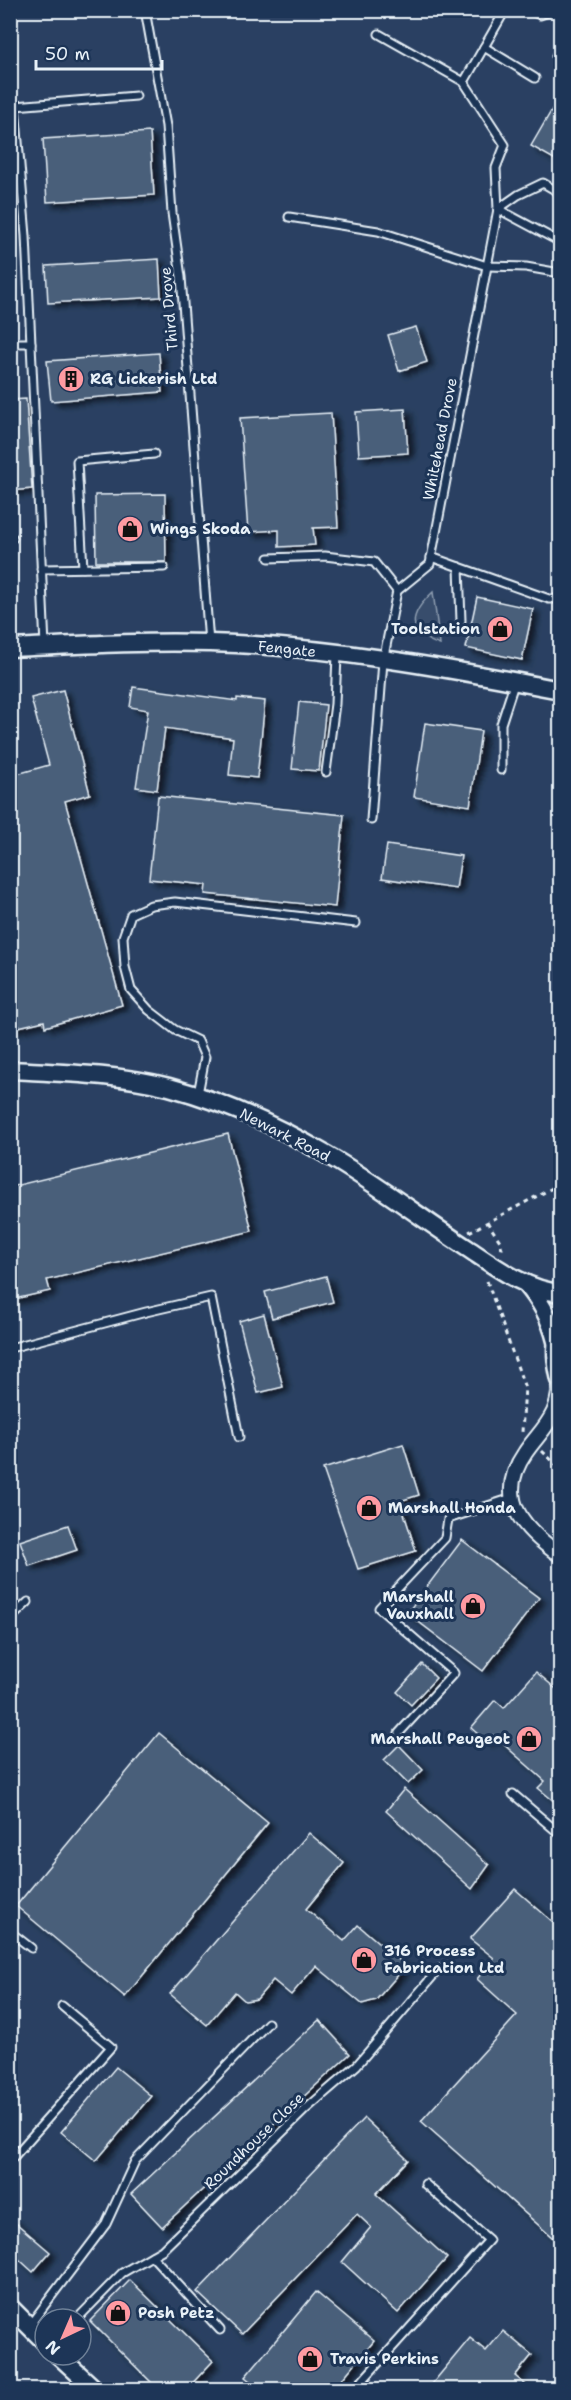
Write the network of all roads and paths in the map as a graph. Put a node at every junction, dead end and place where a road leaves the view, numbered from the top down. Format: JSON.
{"nodes":[{"id":1,"x":145,"y":10,"type":"edge"},
{"id":2,"x":509,"y":10,"type":"edge"},
{"id":3,"x":529,"y":10,"type":"edge"},
{"id":4,"x":553,"y":10,"type":"edge"},
{"id":5,"x":380,"y":34,"type":"dead end"},
{"id":6,"x":484,"y":47,"type":"junction"},
{"id":7,"x":535,"y":78,"type":"dead end"},
{"id":8,"x":464,"y":82,"type":"junction"},
{"id":9,"x":136,"y":96,"type":"dead end"},
{"id":10,"x":13,"y":105,"type":"edge"},
{"id":11,"x":561,"y":192,"type":"edge"},
{"id":12,"x":498,"y":208,"type":"junction"},
{"id":13,"x":289,"y":217,"type":"dead end"},
{"id":14,"x":561,"y":242,"type":"edge"},
{"id":15,"x":487,"y":266,"type":"junction"},
{"id":16,"x":561,"y":273,"type":"edge"},
{"id":17,"x":10,"y":343,"type":"edge"},
{"id":18,"x":31,"y":343,"type":"junction"},
{"id":19,"x":154,"y":454,"type":"dead end"},
{"id":20,"x":431,"y":557,"type":"junction"},
{"id":21,"x":269,"y":558,"type":"dead end"},
{"id":22,"x":164,"y":567,"type":"dead end"},
{"id":23,"x":459,"y":567,"type":"junction"},
{"id":24,"x":83,"y":568,"type":"junction"},
{"id":25,"x":41,"y":570,"type":"junction"},
{"id":26,"x":398,"y":591,"type":"junction"},
{"id":27,"x":561,"y":598,"type":"edge"},
{"id":28,"x":461,"y":621,"type":"dead end"},
{"id":29,"x":209,"y":643,"type":"junction"},
{"id":30,"x":45,"y":646,"type":"junction"},
{"id":31,"x":10,"y":648,"type":"edge"},
{"id":32,"x":337,"y":655,"type":"junction"},
{"id":33,"x":383,"y":661,"type":"junction"},
{"id":34,"x":515,"y":681,"type":"junction"},
{"id":35,"x":561,"y":690,"type":"edge"},
{"id":36,"x":501,"y":770,"type":"dead end"},
{"id":37,"x":326,"y":772,"type":"dead end"},
{"id":38,"x":371,"y":820,"type":"dead end"},
{"id":39,"x":356,"y":923,"type":"dead end"},
{"id":40,"x":10,"y":1070,"type":"edge"},
{"id":41,"x":197,"y":1096,"type":"junction"},
{"id":42,"x":561,"y":1184,"type":"edge"},
{"id":43,"x":488,"y":1222,"type":"junction"},
{"id":44,"x":454,"y":1239,"type":"junction"},
{"id":45,"x":492,"y":1264,"type":"junction"},
{"id":46,"x":526,"y":1284,"type":"junction"},
{"id":47,"x":561,"y":1293,"type":"edge"},
{"id":48,"x":558,"y":1334,"type":"edge"},
{"id":49,"x":10,"y":1348,"type":"edge"},
{"id":50,"x":561,"y":1380,"type":"edge"},
{"id":51,"x":561,"y":1386,"type":"edge"},
{"id":52,"x":561,"y":1426,"type":"edge"},
{"id":53,"x":239,"y":1437,"type":"dead end"},
{"id":54,"x":537,"y":1439,"type":"junction"},
{"id":55,"x":561,"y":1468,"type":"edge"},
{"id":56,"x":512,"y":1498,"type":"junction"},
{"id":57,"x":561,"y":1555,"type":"edge"},
{"id":58,"x":28,"y":1602,"type":"dead end"},
{"id":59,"x":10,"y":1618,"type":"edge"},
{"id":60,"x":399,"y":1733,"type":"dead end"},
{"id":61,"x":513,"y":1794,"type":"dead end"},
{"id":62,"x":561,"y":1834,"type":"edge"},
{"id":63,"x":10,"y":1936,"type":"edge"},
{"id":64,"x":31,"y":1948,"type":"dead end"},
{"id":65,"x":439,"y":1969,"type":"dead end"},
{"id":66,"x":62,"y":2006,"type":"dead end"},
{"id":67,"x":268,"y":2023,"type":"dead end"},
{"id":68,"x":10,"y":2161,"type":"edge"},
{"id":69,"x":425,"y":2184,"type":"dead end"},
{"id":70,"x":152,"y":2256,"type":"junction"},
{"id":71,"x":10,"y":2307,"type":"edge"},
{"id":72,"x":88,"y":2307,"type":"edge"},
{"id":73,"x":29,"y":2326,"type":"junction"},
{"id":74,"x":33,"y":2330,"type":"edge"},
{"id":75,"x":220,"y":2330,"type":"dead end"},
{"id":76,"x":71,"y":2367,"type":"edge"},
{"id":77,"x":96,"y":2390,"type":"edge"},
{"id":78,"x":354,"y":2390,"type":"edge"}],
"edges":[{"from":1,"to":29,"type":"lane","name":"Third Drove"},
{"from":2,"to":6,"type":"lane"},
{"from":3,"to":4,"type":"lane"},
{"from":5,"to":8,"type":"lane","name":"Whitehead Drove"},
{"from":6,"to":7,"type":"lane"},
{"from":6,"to":8,"type":"lane"},
{"from":8,"to":12,"type":"lane","name":"Whitehead Drove"},
{"from":9,"to":10,"type":"lane"},
{"from":10,"to":18,"type":"lane"},
{"from":11,"to":12,"type":"lane"},
{"from":12,"to":14,"type":"lane"},
{"from":12,"to":15,"type":"lane","name":"Whitehead Drove"},
{"from":13,"to":15,"type":"lane"},
{"from":15,"to":16,"type":"lane"},
{"from":15,"to":20,"type":"lane","name":"Whitehead Drove"},
{"from":17,"to":18,"type":"lane"},
{"from":18,"to":25,"type":"lane"},
{"from":19,"to":24,"type":"lane"},
{"from":20,"to":23,"type":"lane"},
{"from":20,"to":26,"type":"lane","name":"Whitehead Drove"},
{"from":21,"to":26,"type":"lane"},
{"from":22,"to":24,"type":"lane"},
{"from":23,"to":27,"type":"lane"},
{"from":23,"to":28,"type":"lane"},
{"from":24,"to":25,"type":"lane"},
{"from":25,"to":30,"type":"lane"},
{"from":26,"to":33,"type":"lane"},
{"from":29,"to":30,"type":"street","name":"Fengate"},
{"from":29,"to":32,"type":"street","name":"Fengate"},
{"from":30,"to":31,"type":"street","name":"Fengate"},
{"from":32,"to":33,"type":"street","name":"Fengate"},
{"from":32,"to":37,"type":"lane"},
{"from":33,"to":34,"type":"street","name":"Fengate"},
{"from":33,"to":38,"type":"lane"},
{"from":34,"to":35,"type":"street","name":"Fengate"},
{"from":34,"to":36,"type":"lane"},
{"from":39,"to":41,"type":"lane"},
{"from":40,"to":41,"type":"street","name":"Newark Road"},
{"from":41,"to":44,"type":"street","name":"Newark Road"},
{"from":42,"to":43,"type":"path"},
{"from":43,"to":44,"type":"path"},
{"from":43,"to":45,"type":"path"},
{"from":44,"to":45,"type":"street","name":"Newark Road"},
{"from":45,"to":46,"type":"street","name":"Newark Road"},
{"from":45,"to":54,"type":"path"},
{"from":46,"to":47,"type":"street","name":"Newark Road"},
{"from":46,"to":48,"type":"street","name":"Newark Road"},
{"from":48,"to":50,"type":"street","name":"Newark Road"},
{"from":49,"to":53,"type":"lane"},
{"from":51,"to":54,"type":"street"},
{"from":52,"to":54,"type":"street"},
{"from":54,"to":55,"type":"path"},
{"from":54,"to":56,"type":"street"},
{"from":56,"to":57,"type":"street"},
{"from":56,"to":60,"type":"lane"},
{"from":58,"to":59,"type":"lane"},
{"from":61,"to":62,"type":"lane"},
{"from":63,"to":64,"type":"lane"},
{"from":65,"to":70,"type":"lane","name":"Roundhouse Close"},
{"from":66,"to":68,"type":"lane"},
{"from":67,"to":73,"type":"lane"},
{"from":69,"to":78,"type":"lane"},
{"from":70,"to":72,"type":"lane","name":"Roundhouse Close"},
{"from":70,"to":75,"type":"lane"},
{"from":71,"to":73,"type":"street"},
{"from":73,"to":74,"type":"street"},
{"from":76,"to":77,"type":"street"}]}
